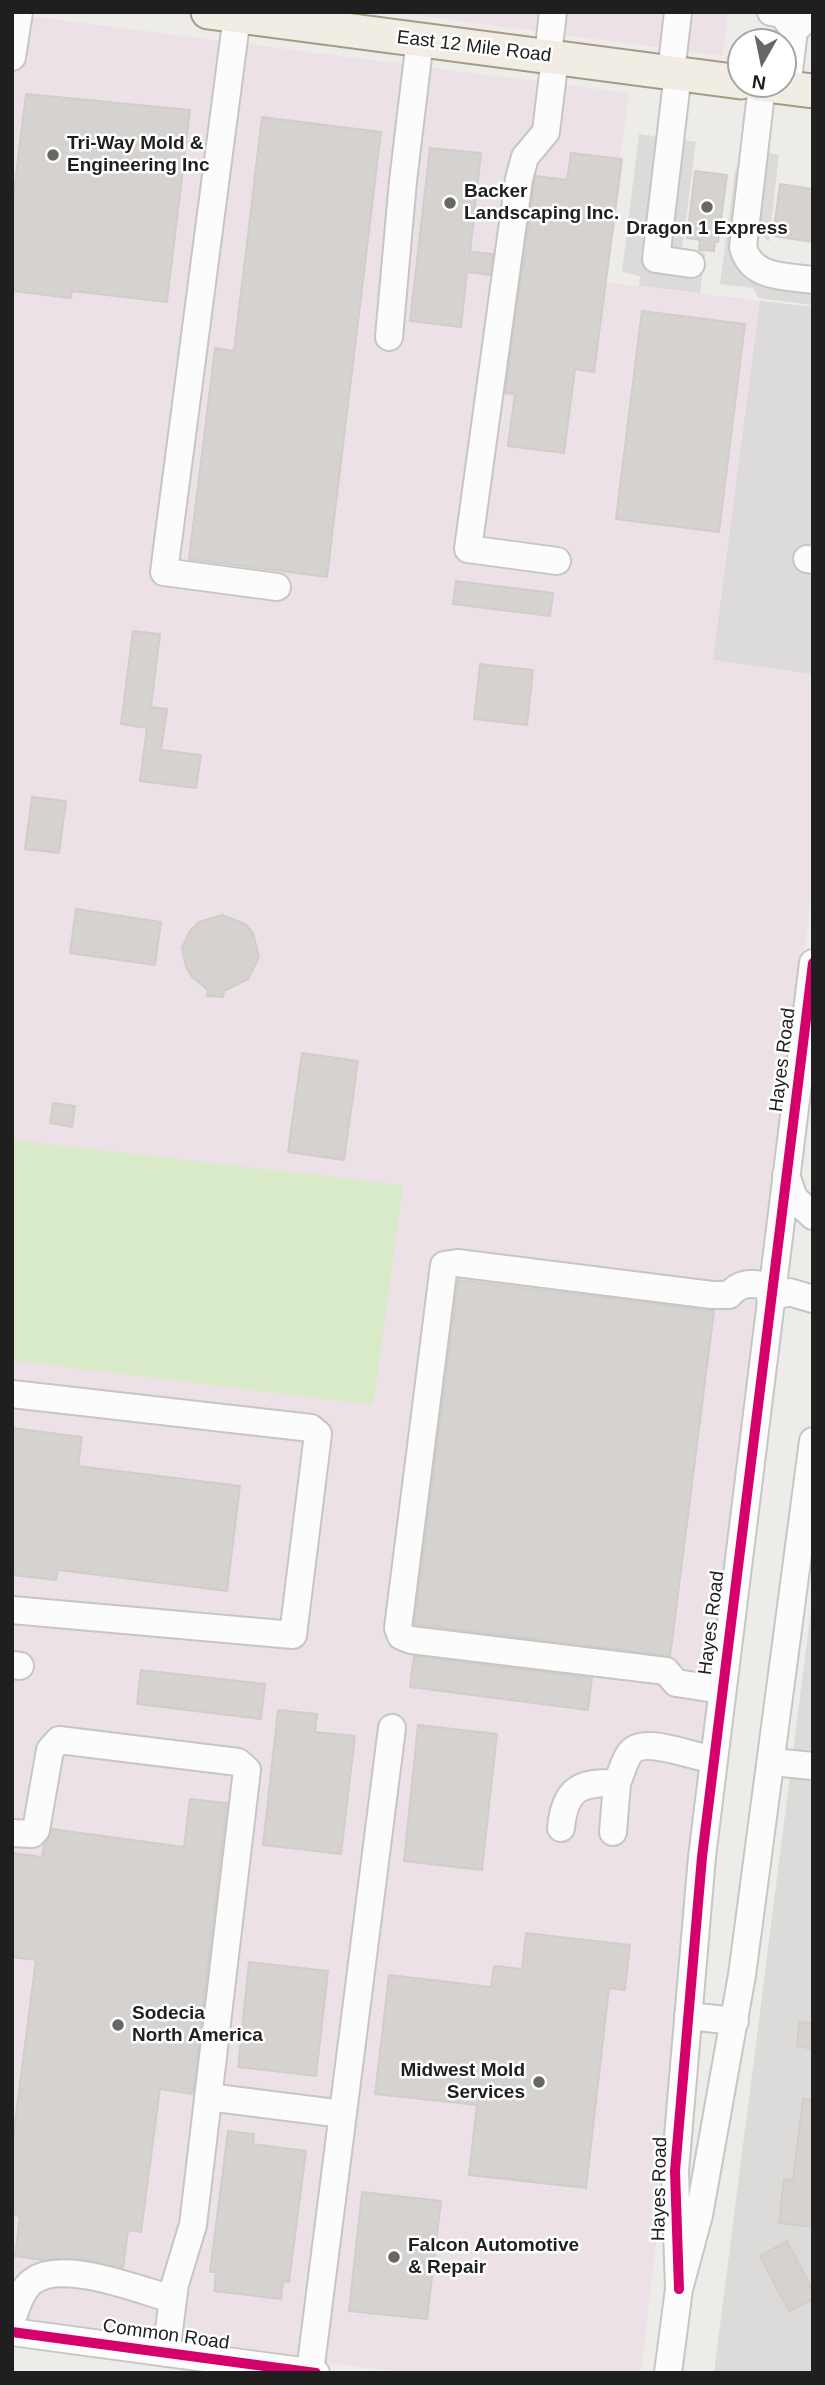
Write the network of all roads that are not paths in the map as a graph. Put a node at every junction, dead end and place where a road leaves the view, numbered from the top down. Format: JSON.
{"nodes":[{"id":1,"x":19,"y":12,"type":"edge"},
{"id":2,"x":553,"y":12,"type":"edge"},
{"id":3,"x":678,"y":12,"type":"edge"},
{"id":4,"x":223,"y":14,"type":"edge"},
{"id":5,"x":271,"y":17,"type":"edge"},
{"id":6,"x":421,"y":40,"type":"junction"},
{"id":7,"x":12,"y":57,"type":"edge"},
{"id":8,"x":552,"y":57,"type":"junction"},
{"id":9,"x":675,"y":73,"type":"junction"},
{"id":10,"x":727,"y":80,"type":"edge"},
{"id":11,"x":777,"y":98,"type":"edge"},
{"id":12,"x":746,"y":226,"type":"junction"},
{"id":13,"x":813,"y":263,"type":"edge"},
{"id":14,"x":691,"y":264,"type":"dead end"},
{"id":15,"x":813,"y":280,"type":"edge"},
{"id":16,"x":389,"y":337,"type":"dead end"},
{"id":17,"x":557,"y":561,"type":"dead end"},
{"id":18,"x":277,"y":587,"type":"dead end"},
{"id":19,"x":813,"y":962,"type":"edge"},
{"id":20,"x":786,"y":1174,"type":"junction"},
{"id":21,"x":813,"y":1216,"type":"edge"},
{"id":22,"x":771,"y":1292,"type":"junction"},
{"id":23,"x":813,"y":1299,"type":"edge"},
{"id":24,"x":12,"y":1394,"type":"edge"},
{"id":25,"x":813,"y":1441,"type":"edge"},
{"id":26,"x":807,"y":1516,"type":"edge"},
{"id":27,"x":12,"y":1610,"type":"edge"},
{"id":28,"x":722,"y":1690,"type":"junction"},
{"id":29,"x":392,"y":1728,"type":"dead end"},
{"id":30,"x":713,"y":1759,"type":"junction"},
{"id":31,"x":773,"y":1762,"type":"junction"},
{"id":32,"x":813,"y":1766,"type":"edge"},
{"id":33,"x":617,"y":1783,"type":"junction"},
{"id":34,"x":561,"y":1828,"type":"dead end"},
{"id":35,"x":613,"y":1832,"type":"dead end"},
{"id":36,"x":12,"y":1833,"type":"edge"},
{"id":37,"x":688,"y":2017,"type":"junction"},
{"id":38,"x":735,"y":2021,"type":"junction"},
{"id":39,"x":208,"y":2097,"type":"junction"},
{"id":40,"x":343,"y":2114,"type":"junction"},
{"id":41,"x":679,"y":2290,"type":"junction"},
{"id":42,"x":172,"y":2299,"type":"junction"},
{"id":43,"x":12,"y":2319,"type":"edge"},
{"id":44,"x":12,"y":2332,"type":"edge"},
{"id":45,"x":166,"y":2353,"type":"junction"},
{"id":46,"x":310,"y":2372,"type":"edge"},
{"id":47,"x":316,"y":2373,"type":"edge"},
{"id":48,"x":668,"y":2373,"type":"edge"}],
"edges":[{"from":1,"to":7,"type":"street"},
{"from":2,"to":8,"type":"street"},
{"from":3,"to":9,"type":"street"},
{"from":4,"to":5,"type":"main road","name":"East 12 Mile Road"},
{"from":4,"to":18,"type":"street"},
{"from":5,"to":6,"type":"main road","name":"East 12 Mile Road"},
{"from":6,"to":8,"type":"main road","name":"East 12 Mile Road"},
{"from":6,"to":16,"type":"street"},
{"from":8,"to":9,"type":"main road","name":"East 12 Mile Road"},
{"from":8,"to":17,"type":"street"},
{"from":9,"to":10,"type":"main road","name":"East 12 Mile Road"},
{"from":9,"to":14,"type":"street"},
{"from":11,"to":12,"type":"street"},
{"from":12,"to":13,"type":"street"},
{"from":12,"to":15,"type":"street"},
{"from":19,"to":20,"type":"street","name":"Hayes Road"},
{"from":20,"to":21,"type":"street"},
{"from":20,"to":22,"type":"street","name":"Hayes Road"},
{"from":22,"to":23,"type":"street"},
{"from":22,"to":28,"type":"street","name":"Hayes Road"},
{"from":22,"to":28,"type":"street"},
{"from":24,"to":27,"type":"street"},
{"from":25,"to":26,"type":"street","name":"Hayes Road"},
{"from":26,"to":31,"type":"street","name":"Hayes Road"},
{"from":28,"to":30,"type":"street","name":"Hayes Road"},
{"from":29,"to":40,"type":"street"},
{"from":30,"to":33,"type":"street"},
{"from":30,"to":37,"type":"street","name":"Hayes Road"},
{"from":31,"to":32,"type":"street"},
{"from":31,"to":38,"type":"street","name":"Hayes Road"},
{"from":33,"to":34,"type":"street"},
{"from":33,"to":35,"type":"street"},
{"from":36,"to":39,"type":"street"},
{"from":37,"to":38,"type":"street"},
{"from":37,"to":41,"type":"street","name":"Hayes Road"},
{"from":38,"to":41,"type":"street","name":"Hayes Road"},
{"from":39,"to":40,"type":"street"},
{"from":39,"to":42,"type":"street"},
{"from":40,"to":46,"type":"street"},
{"from":41,"to":48,"type":"street","name":"Hayes Road"},
{"from":42,"to":43,"type":"street"},
{"from":42,"to":45,"type":"street"},
{"from":44,"to":45,"type":"street","name":"Common Road"},
{"from":45,"to":46,"type":"street","name":"Common Road"},
{"from":46,"to":47,"type":"street","name":"Common Road"}]}
